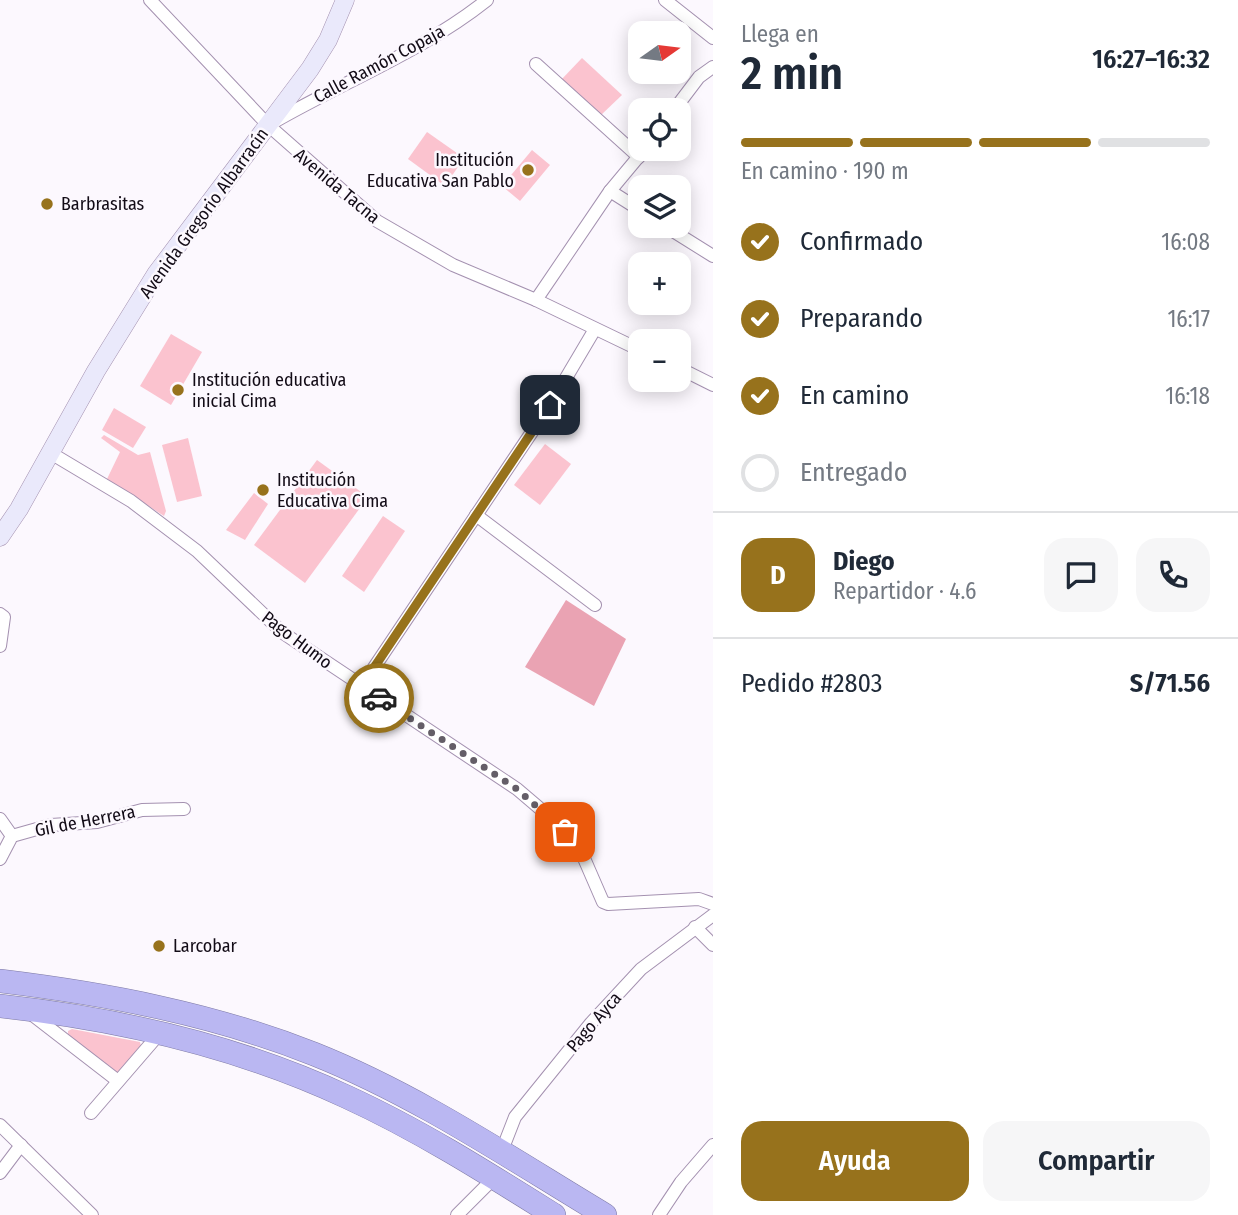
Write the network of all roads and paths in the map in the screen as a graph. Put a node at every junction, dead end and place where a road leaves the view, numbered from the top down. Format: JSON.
{"nodes":[{"id":1,"x":150,"y":0,"type":"edge"},
{"id":2,"x":345,"y":0,"type":"edge"},
{"id":3,"x":487,"y":0,"type":"edge"},
{"id":4,"x":665,"y":0,"type":"edge"},
{"id":5,"x":713,"y":38,"type":"edge"},
{"id":6,"x":536,"y":64,"type":"dead end"},
{"id":7,"x":713,"y":67,"type":"edge"},
{"id":8,"x":683,"y":98,"type":"edge"},
{"id":9,"x":268,"y":125,"type":"junction"},
{"id":10,"x":628,"y":141,"type":"edge"},
{"id":11,"x":635,"y":161,"type":"edge"},
{"id":12,"x":610,"y":191,"type":"junction"},
{"id":13,"x":628,"y":202,"type":"edge"},
{"id":14,"x":684,"y":238,"type":"edge"},
{"id":15,"x":713,"y":256,"type":"edge"},
{"id":16,"x":536,"y":300,"type":"junction"},
{"id":17,"x":594,"y":329,"type":"junction"},
{"id":18,"x":628,"y":345,"type":"edge"},
{"id":19,"x":691,"y":374,"type":"edge"},
{"id":20,"x":713,"y":385,"type":"edge"},
{"id":21,"x":49,"y":452,"type":"junction"},
{"id":22,"x":0,"y":508,"type":"edge"},
{"id":23,"x":19,"y":509,"type":"junction"},
{"id":24,"x":476,"y":515,"type":"junction"},
{"id":25,"x":0,"y":537,"type":"edge"},
{"id":26,"x":595,"y":606,"type":"dead end"},
{"id":27,"x":0,"y":614,"type":"edge"},
{"id":28,"x":0,"y":646,"type":"edge"},
{"id":29,"x":361,"y":687,"type":"junction"},
{"id":30,"x":184,"y":809,"type":"dead end"},
{"id":31,"x":0,"y":819,"type":"edge"},
{"id":32,"x":12,"y":836,"type":"junction"},
{"id":33,"x":0,"y":859,"type":"edge"},
{"id":34,"x":713,"y":904,"type":"edge"},
{"id":35,"x":713,"y":915,"type":"edge"},
{"id":36,"x":695,"y":927,"type":"junction"},
{"id":37,"x":713,"y":945,"type":"edge"},
{"id":38,"x":0,"y":981,"type":"edge"},
{"id":39,"x":0,"y":1006,"type":"edge"},
{"id":40,"x":24,"y":1009,"type":"junction"},
{"id":41,"x":254,"y":1032,"type":"junction"},
{"id":42,"x":160,"y":1033,"type":"junction"},
{"id":43,"x":246,"y":1057,"type":"junction"},
{"id":44,"x":118,"y":1081,"type":"junction"},
{"id":45,"x":90,"y":1112,"type":"dead end"},
{"id":46,"x":0,"y":1125,"type":"edge"},
{"id":47,"x":21,"y":1145,"type":"junction"},
{"id":48,"x":713,"y":1145,"type":"edge"},
{"id":49,"x":501,"y":1153,"type":"junction"},
{"id":50,"x":0,"y":1173,"type":"edge"},
{"id":51,"x":494,"y":1178,"type":"junction"},
{"id":52,"x":92,"y":1215,"type":"edge"},
{"id":53,"x":457,"y":1215,"type":"edge"},
{"id":54,"x":554,"y":1215,"type":"edge"},
{"id":55,"x":605,"y":1215,"type":"edge"},
{"id":56,"x":659,"y":1215,"type":"edge"}],
"edges":[{"from":1,"to":9,"type":"street","name":"Avenida Tacna"},
{"from":2,"to":9,"type":"street","name":"Avenida Gregorio Albarracín"},
{"from":3,"to":9,"type":"street","name":"Calle Ramón Copaja"},
{"from":4,"to":5,"type":"street"},
{"from":6,"to":10,"type":"street"},
{"from":7,"to":8,"type":"street"},
{"from":9,"to":16,"type":"street","name":"Avenida Tacna"},
{"from":9,"to":21,"type":"street","name":"Avenida Gregorio Albarracín"},
{"from":11,"to":12,"type":"street"},
{"from":12,"to":13,"type":"street"},
{"from":12,"to":16,"type":"street"},
{"from":14,"to":15,"type":"street"},
{"from":16,"to":17,"type":"street","name":"Avenida Tacna"},
{"from":17,"to":18,"type":"street","name":"Avenida Tacna"},
{"from":17,"to":24,"type":"street"},
{"from":19,"to":20,"type":"street"},
{"from":21,"to":23,"type":"street","name":"Avenida Gregorio Albarracín"},
{"from":21,"to":29,"type":"street","name":"Pago Humo"},
{"from":22,"to":23,"type":"street"},
{"from":23,"to":25,"type":"street","name":"Avenida Gregorio Albarracín"},
{"from":24,"to":26,"type":"street"},
{"from":24,"to":29,"type":"street"},
{"from":27,"to":28,"type":"street"},
{"from":29,"to":34,"type":"street","name":"Pago Humo"},
{"from":30,"to":32,"type":"street","name":"Gil de Herrera"},
{"from":31,"to":32,"type":"street"},
{"from":32,"to":33,"type":"street","name":"Gil de Herrera"},
{"from":35,"to":36,"type":"street","name":"Pago Ayca"},
{"from":36,"to":37,"type":"street"},
{"from":36,"to":49,"type":"street","name":"Pago Ayca"},
{"from":38,"to":41,"type":"highway"},
{"from":39,"to":40,"type":"highway"},
{"from":40,"to":42,"type":"highway"},
{"from":40,"to":44,"type":"street"},
{"from":41,"to":43,"type":"highway"},
{"from":41,"to":49,"type":"highway"},
{"from":42,"to":43,"type":"highway"},
{"from":42,"to":44,"type":"street"},
{"from":43,"to":51,"type":"highway"},
{"from":44,"to":45,"type":"street"},
{"from":46,"to":47,"type":"street"},
{"from":47,"to":50,"type":"street"},
{"from":47,"to":52,"type":"street"},
{"from":48,"to":56,"type":"street"},
{"from":49,"to":55,"type":"highway"},
{"from":51,"to":53,"type":"street"},
{"from":51,"to":54,"type":"highway"}]}
